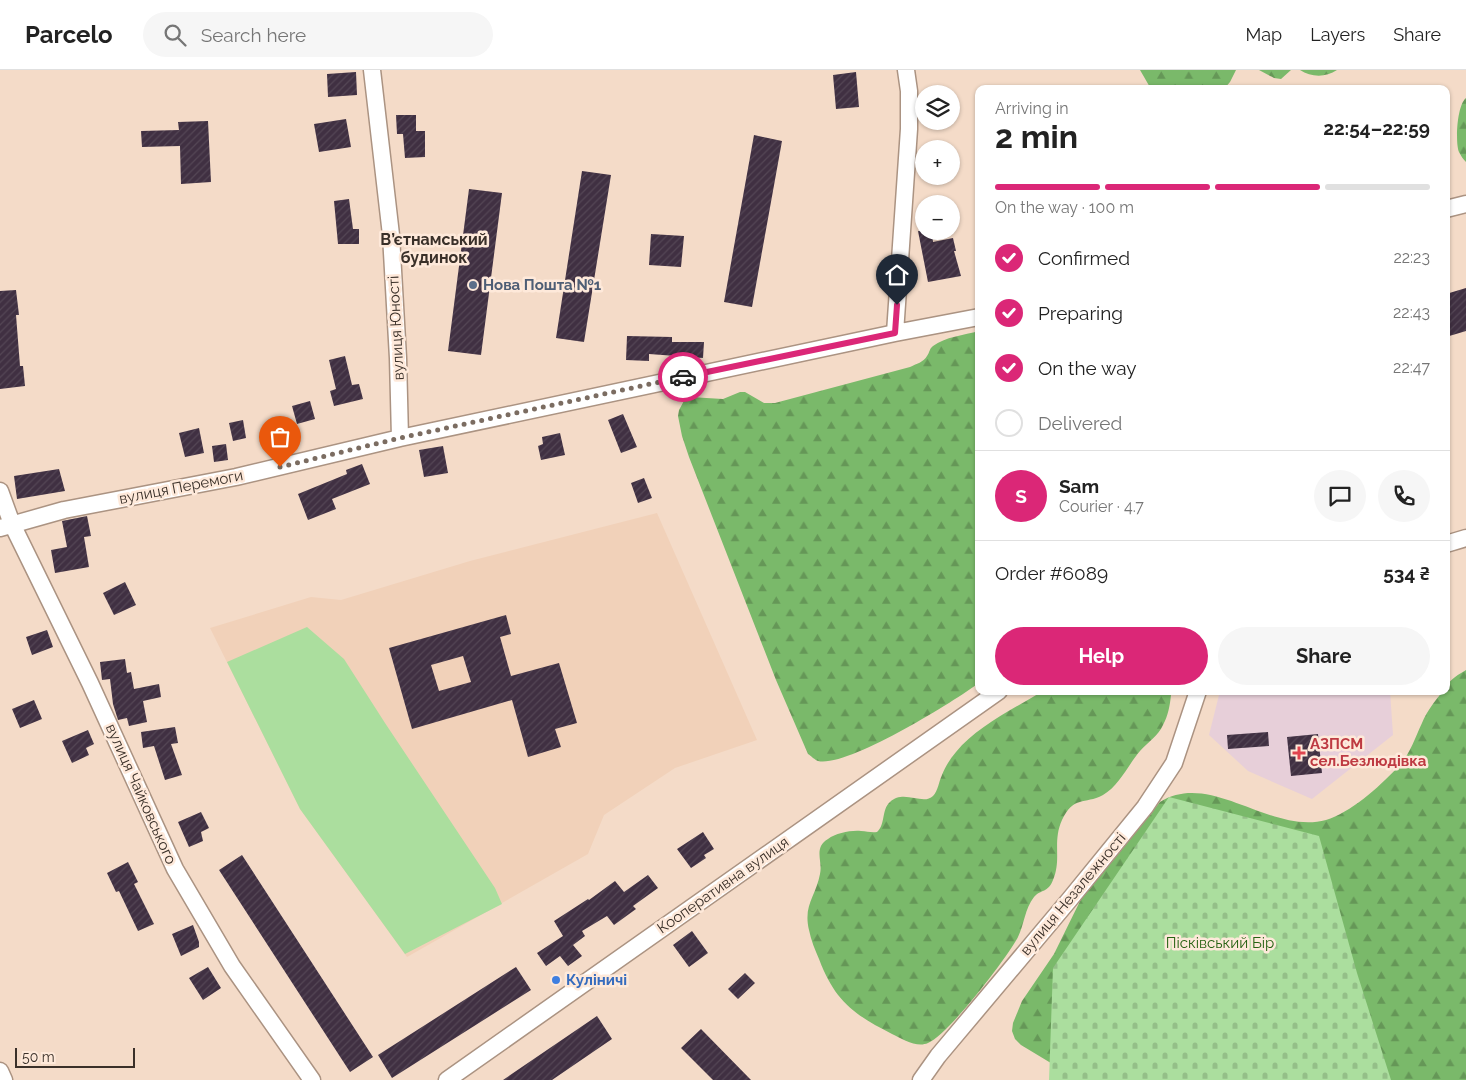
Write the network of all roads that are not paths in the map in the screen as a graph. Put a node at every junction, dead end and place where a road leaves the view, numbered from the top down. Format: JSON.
{"nodes":[{"id":1,"x":372,"y":70,"type":"edge"},
{"id":2,"x":906,"y":70,"type":"edge"},
{"id":3,"x":1466,"y":204,"type":"edge"},
{"id":4,"x":1450,"y":208,"type":"edge"},
{"id":5,"x":975,"y":318,"type":"edge"},
{"id":6,"x":895,"y":333,"type":"junction"},
{"id":7,"x":400,"y":438,"type":"junction"},
{"id":8,"x":0,"y":491,"type":"edge"},
{"id":9,"x":6,"y":526,"type":"edge"},
{"id":10,"x":1466,"y":538,"type":"edge"},
{"id":11,"x":1450,"y":543,"type":"edge"},
{"id":12,"x":993,"y":695,"type":"edge"},
{"id":13,"x":1197,"y":695,"type":"edge"},
{"id":14,"x":0,"y":1071,"type":"edge"},
{"id":15,"x":4,"y":1080,"type":"edge"},
{"id":16,"x":312,"y":1080,"type":"edge"},
{"id":17,"x":447,"y":1080,"type":"edge"},
{"id":18,"x":921,"y":1080,"type":"edge"}],
"edges":[{"from":1,"to":7,"type":"street","name":"вулиця Юності"},
{"from":2,"to":6,"type":"street"},
{"from":3,"to":4,"type":"street"},
{"from":5,"to":6,"type":"street","name":"вулиця Перемоги"},
{"from":6,"to":7,"type":"street","name":"вулиця Перемоги"},
{"from":7,"to":9,"type":"street","name":"вулиця Перемоги"},
{"from":8,"to":9,"type":"street","name":"вулиця Чайковського"},
{"from":9,"to":16,"type":"street","name":"вулиця Чайковського"},
{"from":10,"to":11,"type":"street"},
{"from":12,"to":17,"type":"street","name":"Кооперативна вулиця"},
{"from":13,"to":18,"type":"street","name":"вулиця Незалежності"},
{"from":14,"to":15,"type":"street"}]}
